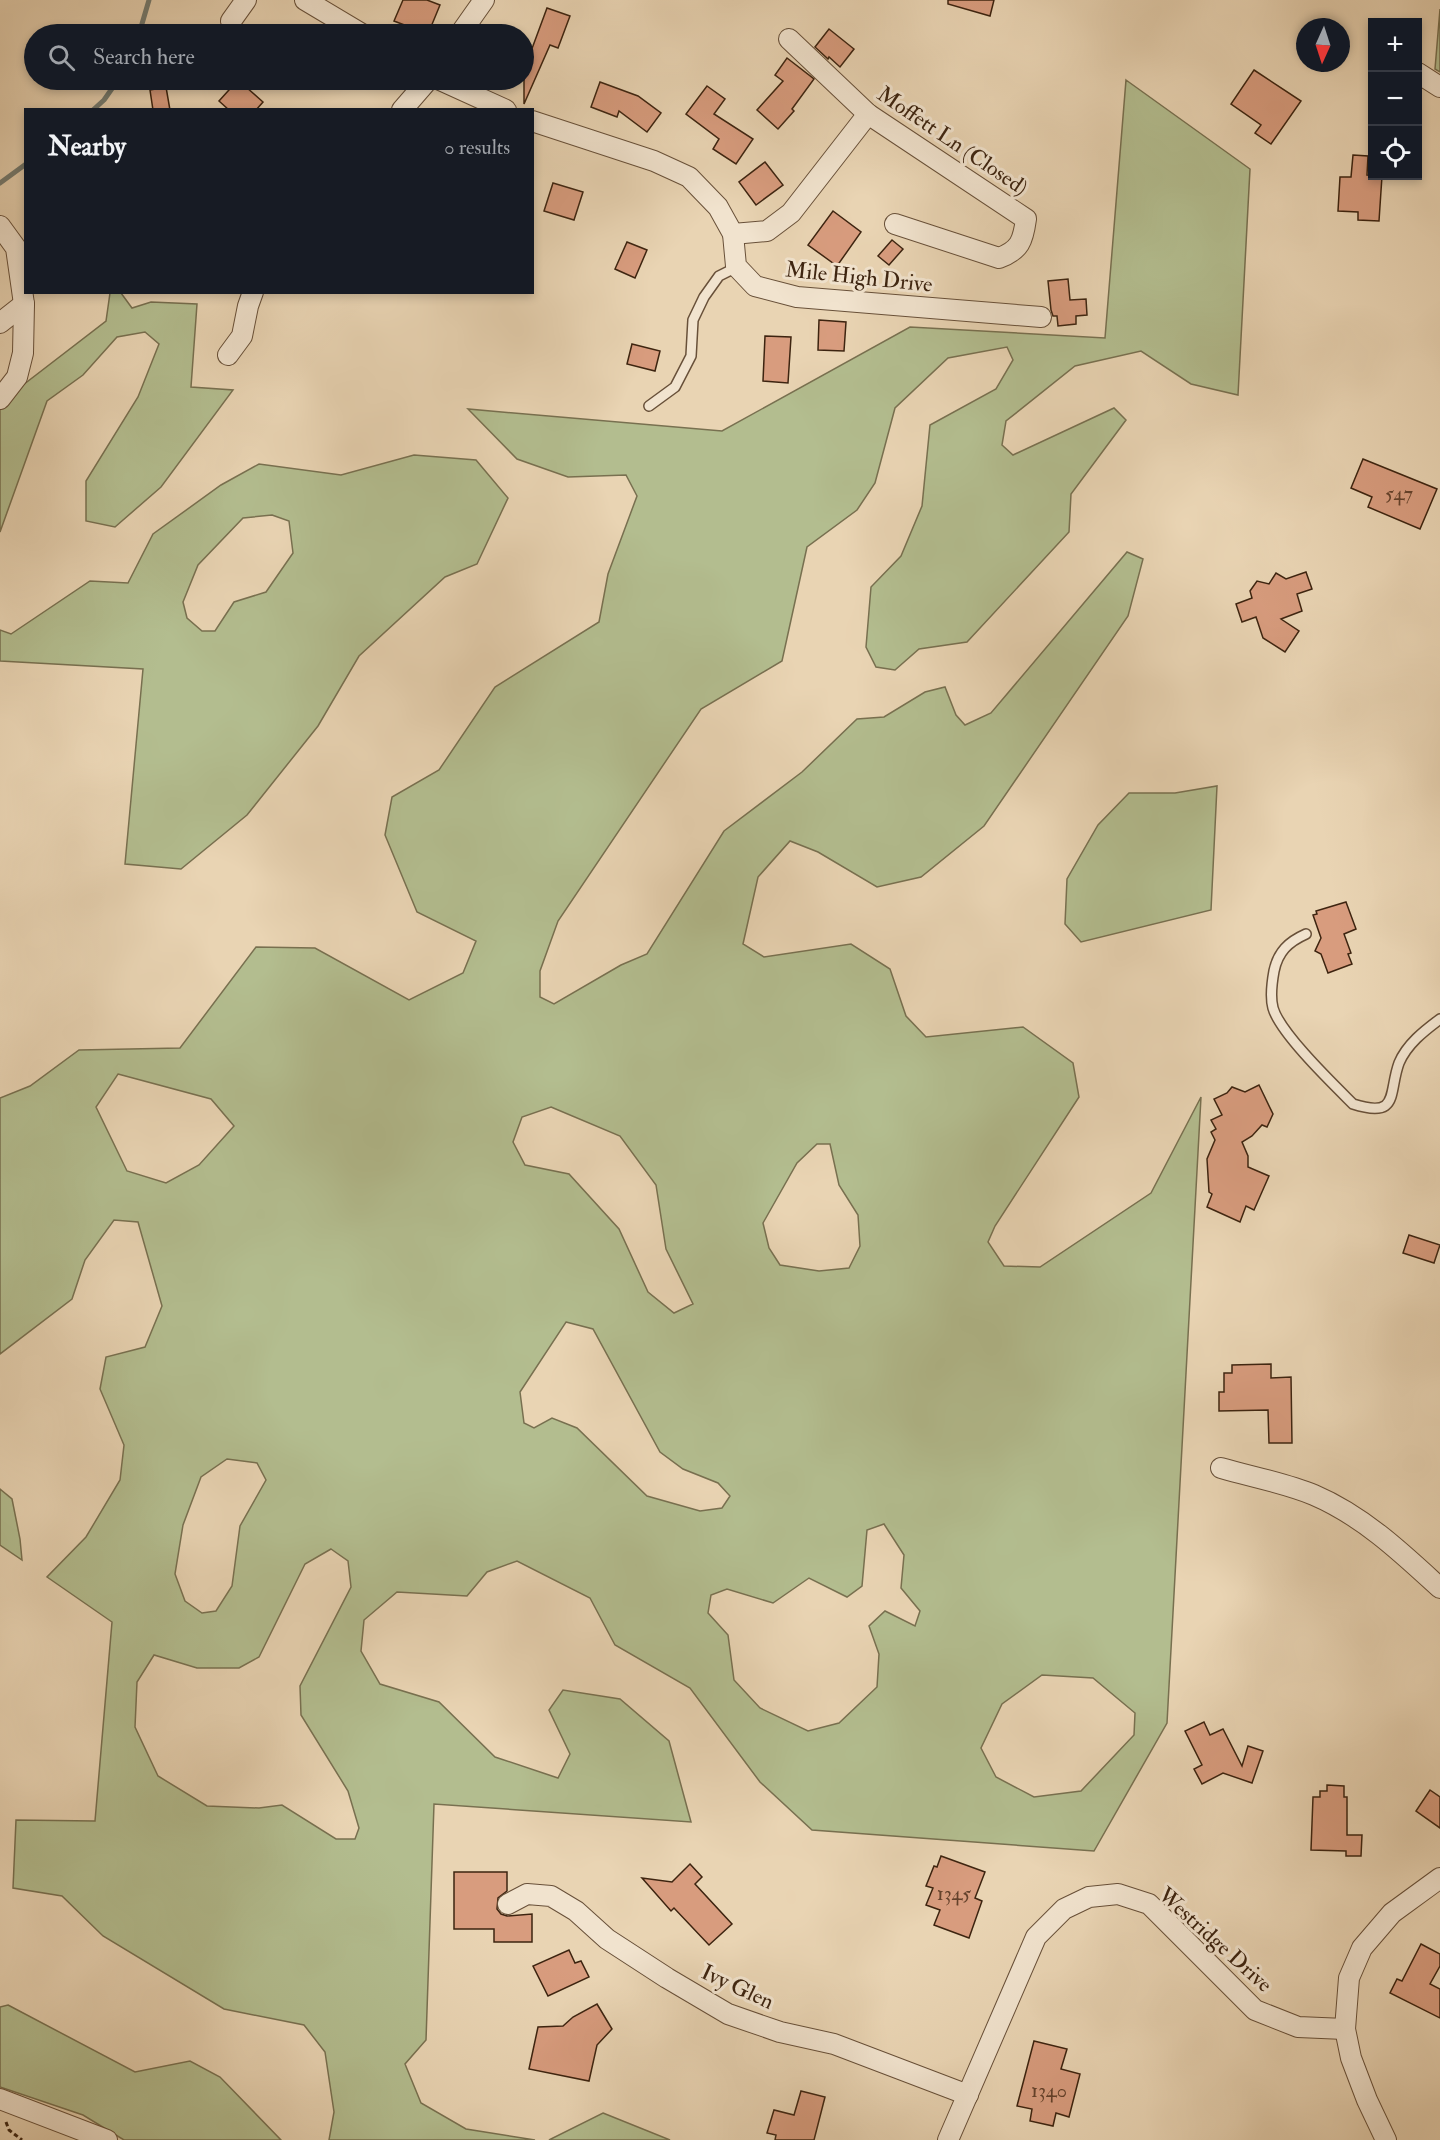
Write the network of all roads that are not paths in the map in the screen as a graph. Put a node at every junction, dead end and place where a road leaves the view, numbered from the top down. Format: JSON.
{"nodes":[{"id":1,"x":246,"y":0,"type":"edge"},
{"id":2,"x":305,"y":0,"type":"edge"},
{"id":3,"x":484,"y":0,"type":"edge"},
{"id":4,"x":231,"y":21,"type":"dead end"},
{"id":5,"x":345,"y":24,"type":"edge"},
{"id":6,"x":467,"y":24,"type":"edge"},
{"id":7,"x":789,"y":39,"type":"dead end"},
{"id":8,"x":1422,"y":76,"type":"edge"},
{"id":9,"x":1440,"y":87,"type":"edge"},
{"id":10,"x":419,"y":90,"type":"edge"},
{"id":11,"x":462,"y":90,"type":"edge"},
{"id":12,"x":404,"y":108,"type":"edge"},
{"id":13,"x":502,"y":108,"type":"edge"},
{"id":14,"x":868,"y":114,"type":"junction"},
{"id":15,"x":534,"y":122,"type":"edge"},
{"id":16,"x":896,"y":224,"type":"dead end"},
{"id":17,"x":0,"y":226,"type":"edge"},
{"id":18,"x":733,"y":234,"type":"junction"},
{"id":19,"x":737,"y":267,"type":"junction"},
{"id":20,"x":252,"y":294,"type":"edge"},
{"id":21,"x":24,"y":304,"type":"junction"},
{"id":22,"x":1041,"y":317,"type":"dead end"},
{"id":23,"x":0,"y":323,"type":"edge"},
{"id":24,"x":228,"y":355,"type":"dead end"},
{"id":25,"x":0,"y":399,"type":"edge"},
{"id":26,"x":649,"y":406,"type":"dead end"},
{"id":27,"x":1306,"y":934,"type":"dead end"},
{"id":28,"x":1440,"y":1019,"type":"edge"},
{"id":29,"x":1221,"y":1468,"type":"dead end"},
{"id":30,"x":1440,"y":1588,"type":"edge"},
{"id":31,"x":1440,"y":1878,"type":"edge"},
{"id":32,"x":508,"y":1904,"type":"dead end"},
{"id":33,"x":1345,"y":2029,"type":"junction"},
{"id":34,"x":968,"y":2095,"type":"junction"},
{"id":35,"x":0,"y":2099,"type":"edge"},
{"id":36,"x":106,"y":2140,"type":"edge"},
{"id":37,"x":948,"y":2140,"type":"edge"},
{"id":38,"x":1386,"y":2140,"type":"edge"}],
"edges":[{"from":1,"to":4,"type":"street"},
{"from":2,"to":5,"type":"street"},
{"from":3,"to":6,"type":"street"},
{"from":7,"to":14,"type":"street","name":"Moffett Ln (Closed)"},
{"from":8,"to":9,"type":"street"},
{"from":10,"to":12,"type":"street"},
{"from":11,"to":13,"type":"street"},
{"from":14,"to":16,"type":"street","name":"Moffett Ln (Closed)"},
{"from":14,"to":18,"type":"street"},
{"from":15,"to":18,"type":"street"},
{"from":17,"to":21,"type":"street"},
{"from":18,"to":19,"type":"street"},
{"from":19,"to":22,"type":"street","name":"Mile High Drive"},
{"from":19,"to":26,"type":"lane"},
{"from":20,"to":24,"type":"street"},
{"from":21,"to":23,"type":"street"},
{"from":21,"to":25,"type":"street"},
{"from":27,"to":28,"type":"lane"},
{"from":29,"to":30,"type":"street"},
{"from":31,"to":33,"type":"street"},
{"from":32,"to":34,"type":"street","name":"Ivy Glen"},
{"from":33,"to":34,"type":"street","name":"Westridge Drive"},
{"from":33,"to":38,"type":"street"},
{"from":34,"to":37,"type":"street","name":"Westridge Drive"},
{"from":35,"to":36,"type":"street"}]}
